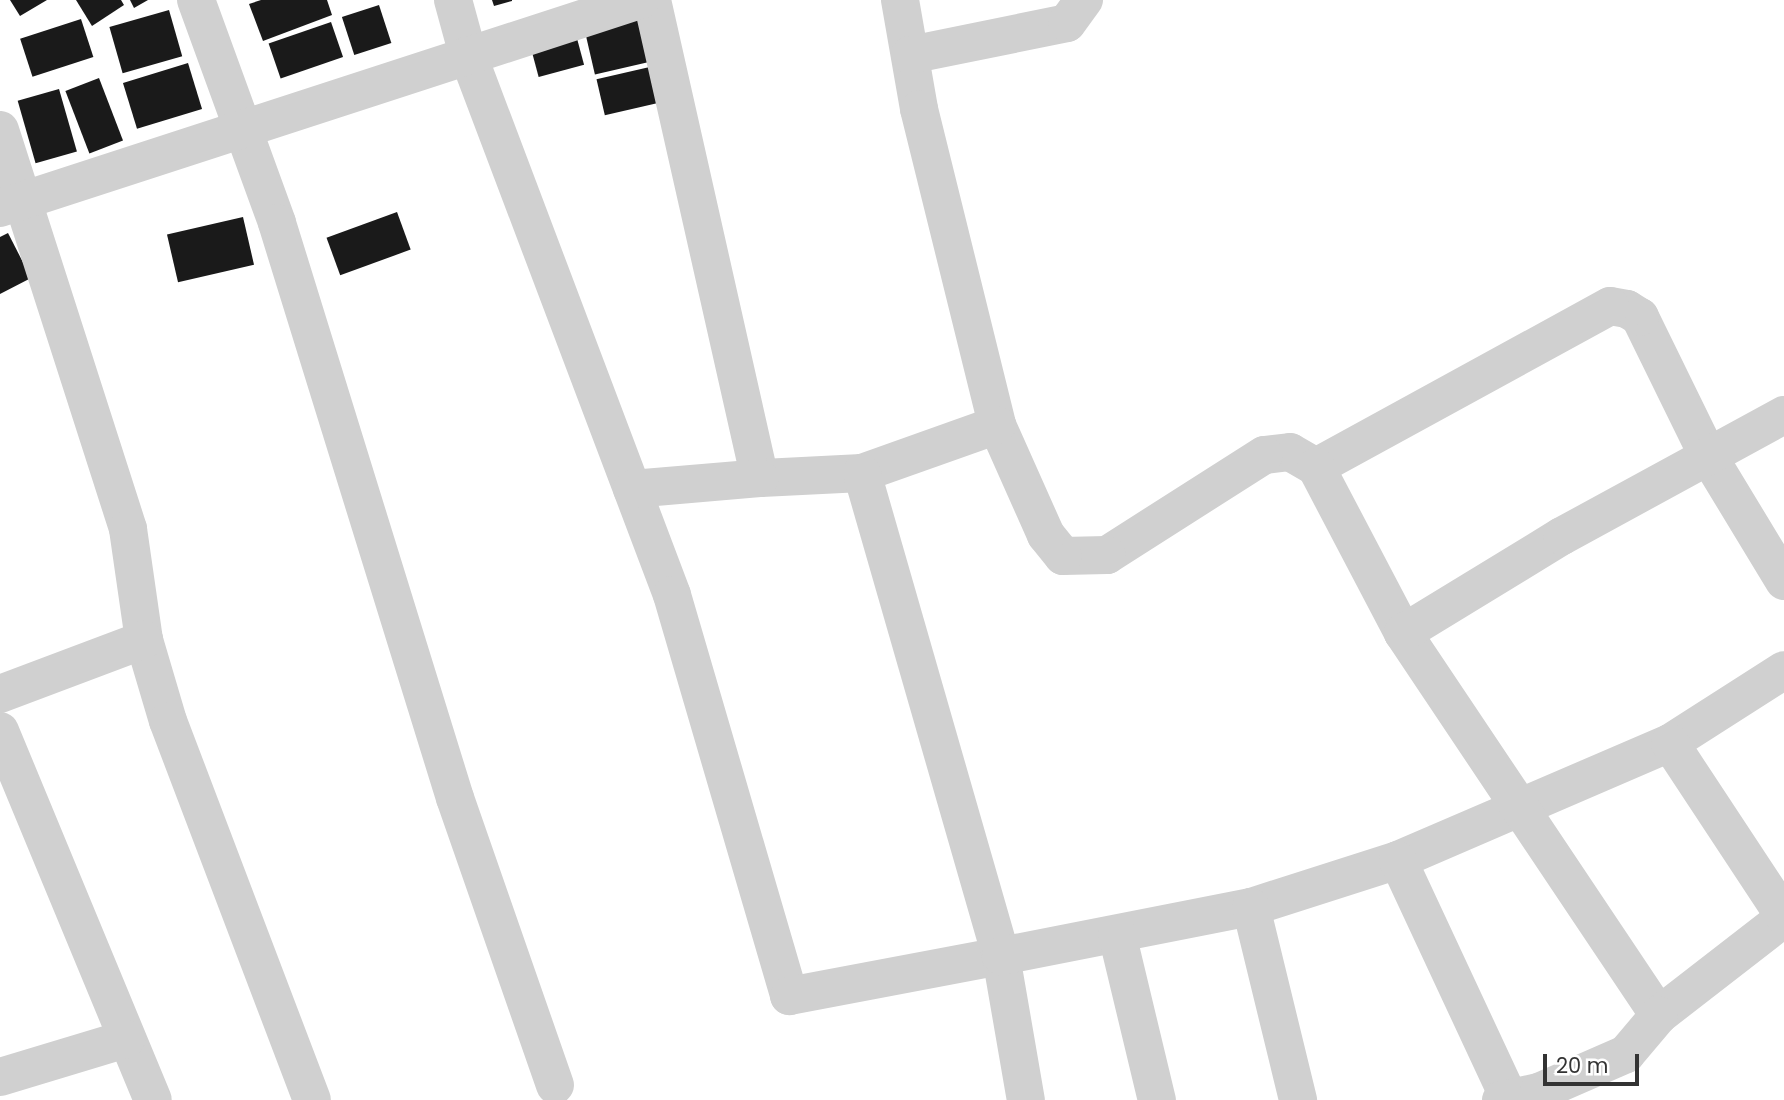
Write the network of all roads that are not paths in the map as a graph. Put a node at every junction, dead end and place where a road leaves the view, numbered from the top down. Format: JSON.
{"nodes":[{"id":1,"x":195,"y":0,"type":"edge"},
{"id":2,"x":453,"y":0,"type":"edge"},
{"id":3,"x":640,"y":0,"type":"edge"},
{"id":4,"x":652,"y":0,"type":"edge"},
{"id":5,"x":900,"y":0,"type":"edge"},
{"id":6,"x":1084,"y":0,"type":"edge"},
{"id":7,"x":468,"y":55,"type":"junction"},
{"id":8,"x":909,"y":55,"type":"junction"},
{"id":9,"x":0,"y":130,"type":"edge"},
{"id":10,"x":245,"y":132,"type":"junction"},
{"id":11,"x":12,"y":203,"type":"edge"},
{"id":12,"x":1784,"y":415,"type":"edge"},
{"id":13,"x":997,"y":425,"type":"junction"},
{"id":14,"x":1707,"y":454,"type":"junction"},
{"id":15,"x":1316,"y":467,"type":"junction"},
{"id":16,"x":862,"y":473,"type":"junction"},
{"id":17,"x":760,"y":478,"type":"junction"},
{"id":18,"x":632,"y":489,"type":"junction"},
{"id":19,"x":1784,"y":582,"type":"edge"},
{"id":20,"x":1403,"y":633,"type":"junction"},
{"id":21,"x":144,"y":639,"type":"junction"},
{"id":22,"x":1784,"y":670,"type":"edge"},
{"id":23,"x":0,"y":694,"type":"edge"},
{"id":24,"x":0,"y":731,"type":"edge"},
{"id":25,"x":1670,"y":743,"type":"junction"},
{"id":26,"x":1516,"y":809,"type":"junction"},
{"id":27,"x":1398,"y":860,"type":"junction"},
{"id":28,"x":1251,"y":906,"type":"junction"},
{"id":29,"x":1784,"y":917,"type":"edge"},
{"id":30,"x":1117,"y":934,"type":"junction"},
{"id":31,"x":1001,"y":956,"type":"junction"},
{"id":32,"x":1659,"y":1015,"type":"junction"},
{"id":33,"x":126,"y":1039,"type":"junction"},
{"id":34,"x":0,"y":1077,"type":"edge"},
{"id":35,"x":555,"y":1085,"type":"dead end"},
{"id":36,"x":1523,"y":1098,"type":"edge"},
{"id":37,"x":153,"y":1100,"type":"edge"},
{"id":38,"x":312,"y":1100,"type":"edge"},
{"id":39,"x":1026,"y":1100,"type":"edge"},
{"id":40,"x":1157,"y":1100,"type":"edge"},
{"id":41,"x":1298,"y":1100,"type":"edge"}],
"edges":[{"from":1,"to":10,"type":"street"},
{"from":2,"to":7,"type":"street"},
{"from":3,"to":7,"type":"street"},
{"from":4,"to":17,"type":"street"},
{"from":5,"to":8,"type":"street"},
{"from":6,"to":8,"type":"street"},
{"from":7,"to":10,"type":"street"},
{"from":7,"to":18,"type":"street"},
{"from":8,"to":13,"type":"street"},
{"from":9,"to":11,"type":"street"},
{"from":10,"to":11,"type":"street"},
{"from":10,"to":35,"type":"street"},
{"from":11,"to":21,"type":"street"},
{"from":12,"to":14,"type":"street"},
{"from":13,"to":15,"type":"street"},
{"from":13,"to":16,"type":"street"},
{"from":14,"to":15,"type":"street"},
{"from":14,"to":19,"type":"street"},
{"from":14,"to":20,"type":"street"},
{"from":15,"to":20,"type":"street"},
{"from":16,"to":17,"type":"street"},
{"from":16,"to":31,"type":"street"},
{"from":17,"to":18,"type":"street"},
{"from":18,"to":31,"type":"street"},
{"from":20,"to":26,"type":"street"},
{"from":21,"to":23,"type":"street"},
{"from":21,"to":38,"type":"street"},
{"from":22,"to":25,"type":"street"},
{"from":24,"to":33,"type":"street"},
{"from":25,"to":26,"type":"street"},
{"from":25,"to":29,"type":"street"},
{"from":26,"to":27,"type":"street"},
{"from":26,"to":32,"type":"street"},
{"from":27,"to":28,"type":"street"},
{"from":27,"to":36,"type":"street"},
{"from":28,"to":30,"type":"street"},
{"from":28,"to":41,"type":"street"},
{"from":29,"to":32,"type":"street"},
{"from":30,"to":31,"type":"street"},
{"from":30,"to":40,"type":"street"},
{"from":31,"to":39,"type":"street"},
{"from":32,"to":36,"type":"street"},
{"from":33,"to":34,"type":"street"},
{"from":33,"to":37,"type":"street"}]}
